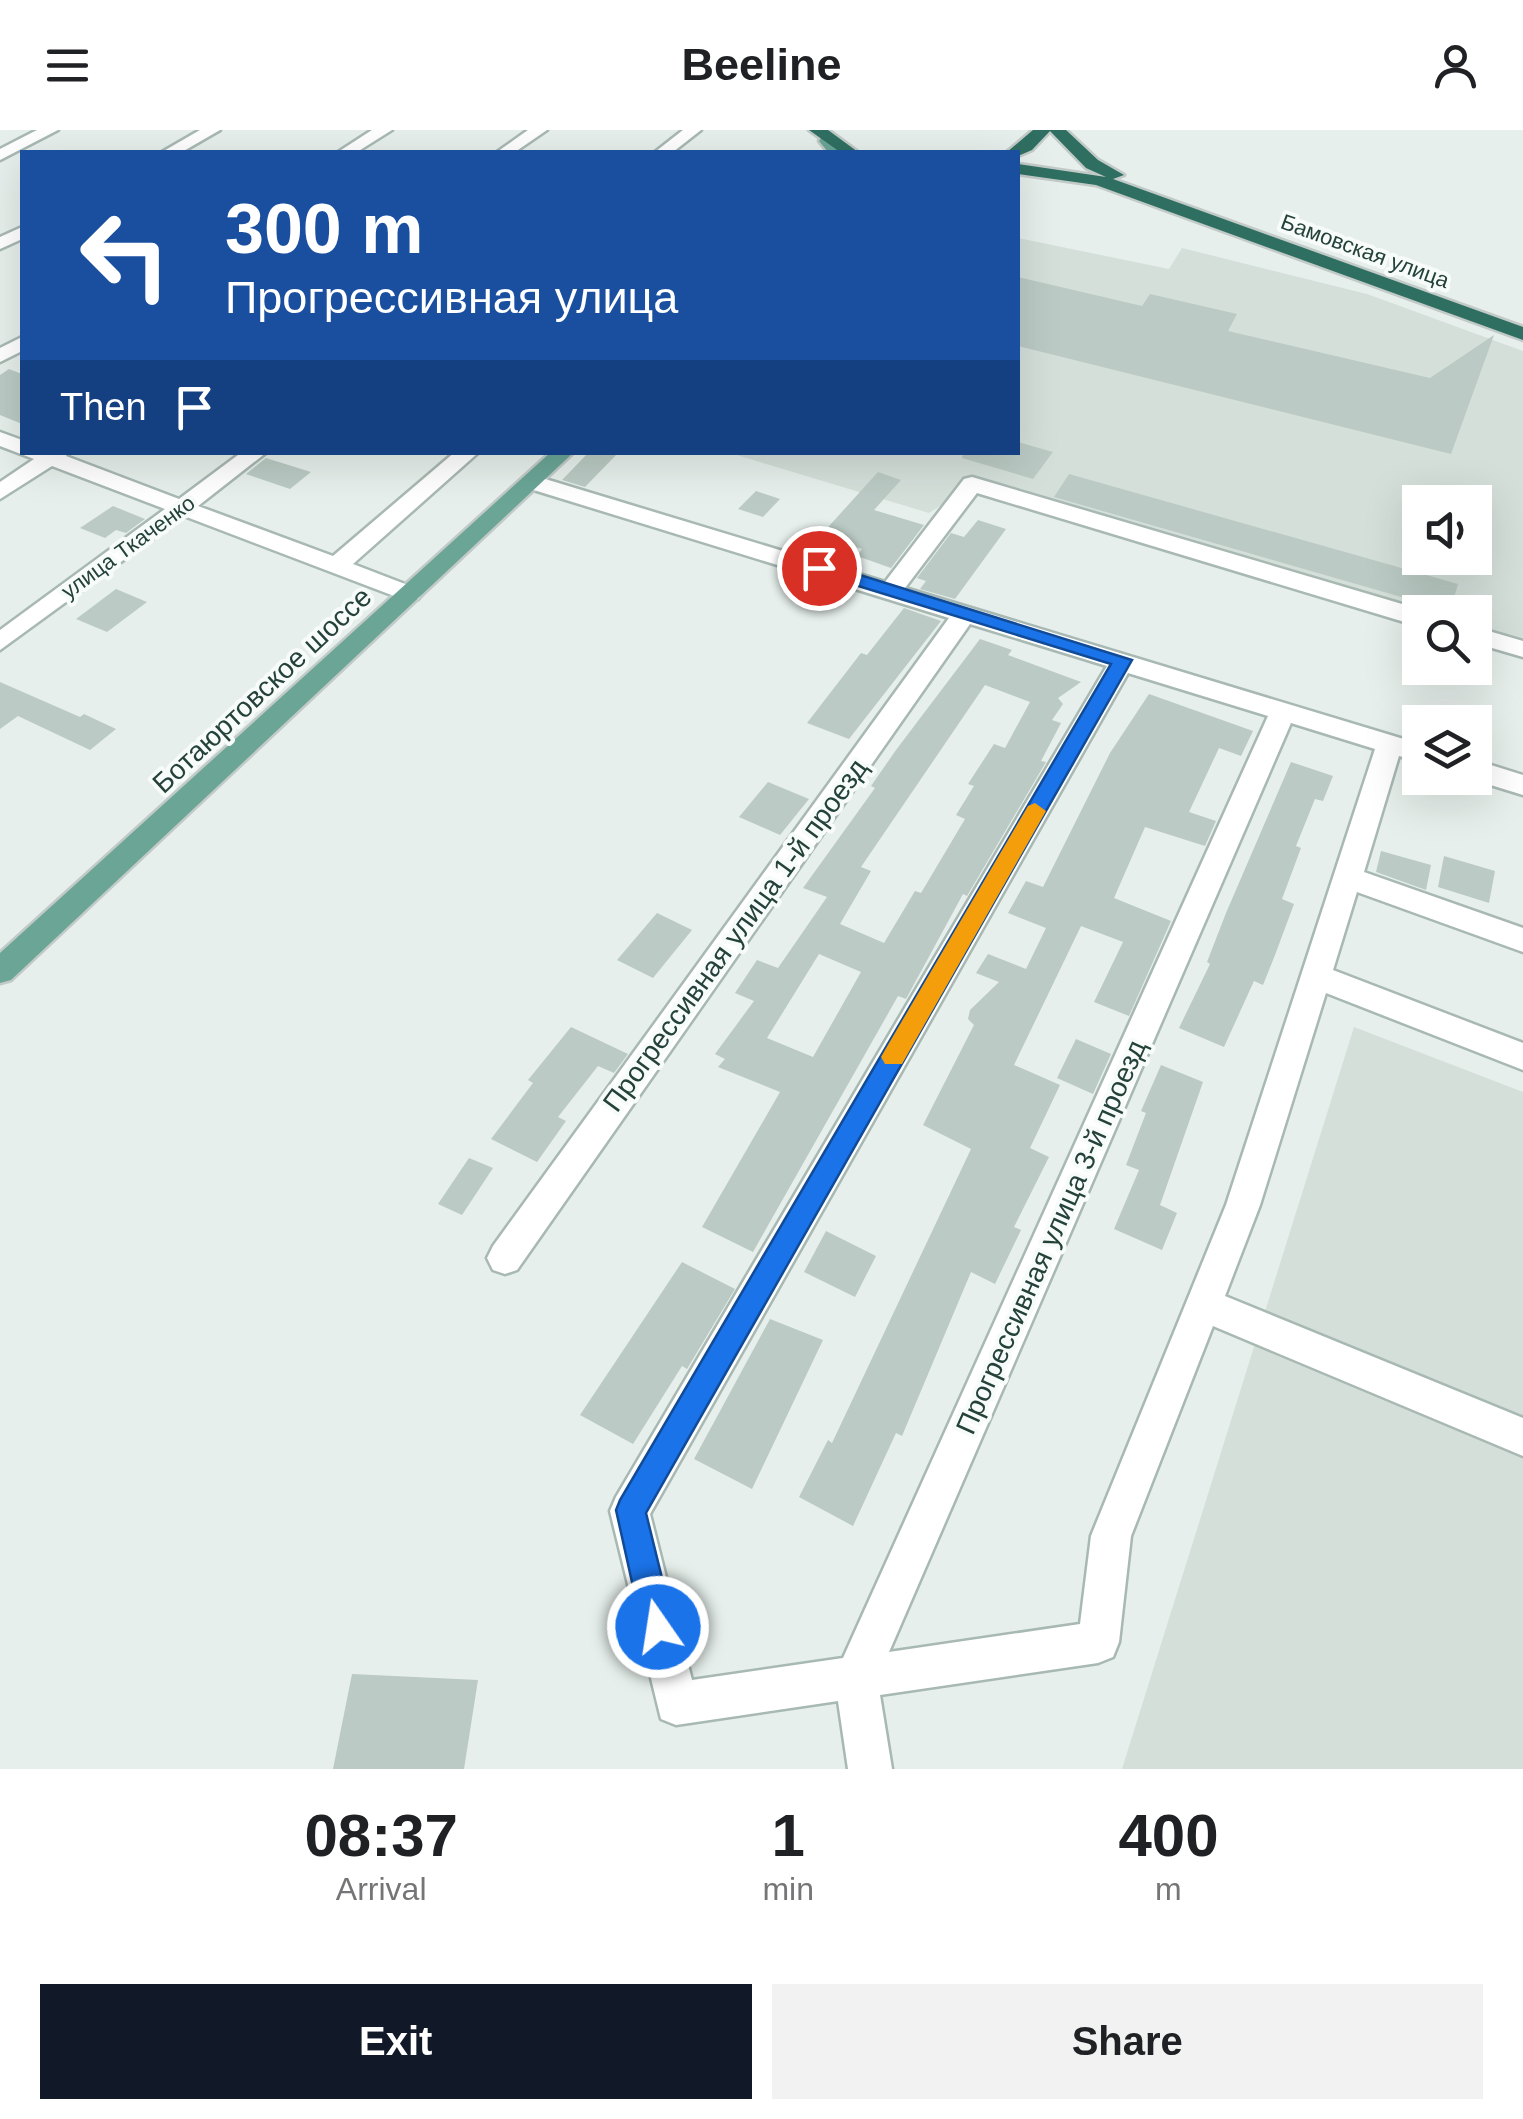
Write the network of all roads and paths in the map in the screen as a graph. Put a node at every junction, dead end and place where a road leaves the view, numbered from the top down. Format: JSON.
{"nodes":[{"id":1,"x":50,"y":130,"type":"edge"},
{"id":2,"x":212,"y":130,"type":"edge"},
{"id":3,"x":384,"y":130,"type":"edge"},
{"id":4,"x":539,"y":130,"type":"edge"},
{"id":5,"x":694,"y":130,"type":"edge"},
{"id":6,"x":1042,"y":130,"type":"edge"},
{"id":7,"x":1057,"y":130,"type":"edge"},
{"id":8,"x":174,"y":150,"type":"edge"},
{"id":9,"x":349,"y":150,"type":"edge"},
{"id":10,"x":508,"y":150,"type":"edge"},
{"id":11,"x":666,"y":150,"type":"edge"},
{"id":12,"x":1017,"y":150,"type":"edge"},
{"id":13,"x":0,"y":154,"type":"edge"},
{"id":14,"x":1020,"y":169,"type":"edge"},
{"id":15,"x":1192,"y":211,"type":"junction"},
{"id":16,"x":1523,"y":334,"type":"edge"},
{"id":17,"x":47,"y":455,"type":"edge"},
{"id":18,"x":51,"y":455,"type":"edge"},
{"id":19,"x":252,"y":455,"type":"edge"},
{"id":20,"x":466,"y":455,"type":"edge"},
{"id":21,"x":561,"y":455,"type":"edge"},
{"id":22,"x":532,"y":482,"type":"junction"},
{"id":23,"x":0,"y":492,"type":"edge"},
{"id":24,"x":183,"y":507,"type":"junction"},
{"id":25,"x":336,"y":566,"type":"junction"},
{"id":26,"x":890,"y":590,"type":"junction"},
{"id":27,"x":410,"y":594,"type":"junction"},
{"id":28,"x":965,"y":613,"type":"junction"},
{"id":29,"x":1402,"y":613,"type":"edge"},
{"id":30,"x":1492,"y":640,"type":"edge"},
{"id":31,"x":0,"y":642,"type":"edge"},
{"id":32,"x":1523,"y":649,"type":"edge"},
{"id":33,"x":1122,"y":660,"type":"junction"},
{"id":34,"x":1283,"y":712,"type":"junction"},
{"id":35,"x":1402,"y":748,"type":"edge"},
{"id":36,"x":1402,"y":756,"type":"edge"},
{"id":37,"x":1492,"y":775,"type":"edge"},
{"id":38,"x":1523,"y":785,"type":"edge"},
{"id":39,"x":1350,"y":878,"type":"junction"},
{"id":40,"x":1523,"y":940,"type":"edge"},
{"id":41,"x":0,"y":971,"type":"edge"},
{"id":42,"x":1318,"y":977,"type":"junction"},
{"id":43,"x":1523,"y":1058,"type":"edge"},
{"id":44,"x":504,"y":1258,"type":"dead end"},
{"id":45,"x":1203,"y":1304,"type":"junction"},
{"id":46,"x":1523,"y":1437,"type":"edge"},
{"id":47,"x":856,"y":1678,"type":"junction"},
{"id":48,"x":870,"y":1769,"type":"edge"}],
"edges":[{"from":1,"to":13,"type":"street"},
{"from":2,"to":8,"type":"street"},
{"from":3,"to":9,"type":"street"},
{"from":4,"to":10,"type":"street"},
{"from":5,"to":11,"type":"street"},
{"from":6,"to":12,"type":"highway"},
{"from":7,"to":15,"type":"highway"},
{"from":14,"to":15,"type":"highway"},
{"from":15,"to":16,"type":"highway","name":"Бамовская улица"},
{"from":17,"to":23,"type":"street"},
{"from":18,"to":24,"type":"street"},
{"from":19,"to":24,"type":"street","name":"улица Ткаченко"},
{"from":20,"to":25,"type":"street"},
{"from":21,"to":22,"type":"main road","name":"Ботаюртовское шоссе"},
{"from":22,"to":26,"type":"street"},
{"from":22,"to":27,"type":"main road","name":"Ботаюртовское шоссе"},
{"from":24,"to":25,"type":"street"},
{"from":24,"to":31,"type":"street","name":"улица Ткаченко"},
{"from":25,"to":27,"type":"street"},
{"from":26,"to":28,"type":"street"},
{"from":26,"to":29,"type":"street"},
{"from":27,"to":41,"type":"main road","name":"Ботаюртовское шоссе"},
{"from":28,"to":33,"type":"street"},
{"from":28,"to":44,"type":"street","name":"Прогрессивная улица 1-й проезд"},
{"from":30,"to":32,"type":"street"},
{"from":33,"to":34,"type":"street"},
{"from":33,"to":47,"type":"street"},
{"from":34,"to":35,"type":"street"},
{"from":34,"to":47,"type":"street","name":"Прогрессивная улица 3-й проезд"},
{"from":36,"to":39,"type":"street"},
{"from":37,"to":38,"type":"street"},
{"from":39,"to":40,"type":"street"},
{"from":39,"to":42,"type":"street"},
{"from":42,"to":43,"type":"street"},
{"from":42,"to":45,"type":"street"},
{"from":45,"to":46,"type":"street"},
{"from":45,"to":47,"type":"street"},
{"from":47,"to":48,"type":"street"}]}
